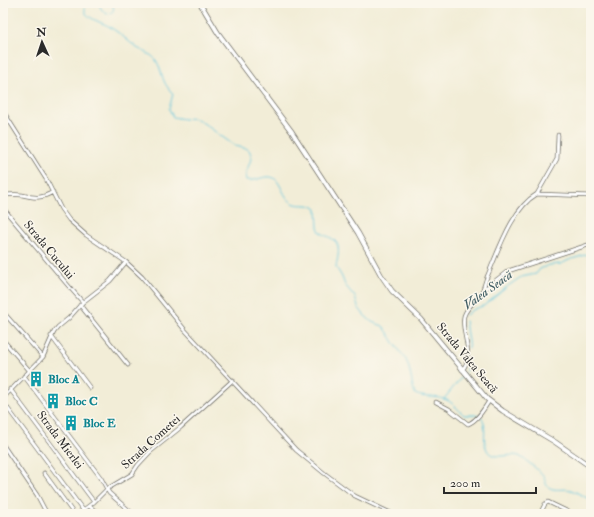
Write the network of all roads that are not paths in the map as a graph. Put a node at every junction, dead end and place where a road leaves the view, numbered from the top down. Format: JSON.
{"nodes":[{"id":1,"x":200,"y":3,"type":"edge"},
{"id":2,"x":3,"y":111,"type":"edge"},
{"id":3,"x":558,"y":135,"type":"dead end"},
{"id":4,"x":53,"y":192,"type":"junction"},
{"id":5,"x":537,"y":194,"type":"junction"},
{"id":6,"x":3,"y":195,"type":"edge"},
{"id":7,"x":591,"y":196,"type":"edge"},
{"id":8,"x":3,"y":208,"type":"edge"},
{"id":9,"x":591,"y":244,"type":"edge"},
{"id":10,"x":126,"y":262,"type":"junction"},
{"id":11,"x":482,"y":291,"type":"junction"},
{"id":12,"x":83,"y":302,"type":"junction"},
{"id":13,"x":80,"y":305,"type":"junction"},
{"id":14,"x":3,"y":312,"type":"edge"},
{"id":15,"x":51,"y":336,"type":"junction"},
{"id":16,"x":3,"y":340,"type":"edge"},
{"id":17,"x":42,"y":357,"type":"junction"},
{"id":18,"x":128,"y":365,"type":"dead end"},
{"id":19,"x":30,"y":370,"type":"junction"},
{"id":20,"x":463,"y":370,"type":"junction"},
{"id":21,"x":24,"y":376,"type":"junction"},
{"id":22,"x":233,"y":380,"type":"junction"},
{"id":23,"x":90,"y":388,"type":"dead end"},
{"id":24,"x":10,"y":389,"type":"junction"},
{"id":25,"x":3,"y":398,"type":"edge"},
{"id":26,"x":489,"y":401,"type":"junction"},
{"id":27,"x":3,"y":402,"type":"edge"},
{"id":28,"x":436,"y":402,"type":"dead end"},
{"id":29,"x":3,"y":445,"type":"edge"},
{"id":30,"x":591,"y":467,"type":"edge"},
{"id":31,"x":44,"y":473,"type":"dead end"},
{"id":32,"x":107,"y":489,"type":"junction"},
{"id":33,"x":94,"y":502,"type":"junction"},
{"id":34,"x":89,"y":506,"type":"junction"},
{"id":35,"x":84,"y":510,"type":"junction"},
{"id":36,"x":47,"y":514,"type":"edge"},
{"id":37,"x":74,"y":514,"type":"edge"},
{"id":38,"x":78,"y":514,"type":"edge"},
{"id":39,"x":99,"y":514,"type":"edge"},
{"id":40,"x":133,"y":514,"type":"edge"},
{"id":41,"x":392,"y":514,"type":"edge"},
{"id":42,"x":540,"y":514,"type":"edge"},
{"id":43,"x":573,"y":514,"type":"edge"}],
"edges":[{"from":1,"to":20,"type":"main road","name":"Strada Valea Seacă"},
{"from":2,"to":4,"type":"street"},
{"from":3,"to":5,"type":"street"},
{"from":4,"to":6,"type":"street"},
{"from":4,"to":10,"type":"street"},
{"from":5,"to":7,"type":"street"},
{"from":5,"to":11,"type":"street"},
{"from":8,"to":12,"type":"street","name":"Strada Cucului"},
{"from":9,"to":11,"type":"street"},
{"from":10,"to":12,"type":"street"},
{"from":10,"to":22,"type":"street"},
{"from":11,"to":20,"type":"street"},
{"from":12,"to":13,"type":"street"},
{"from":13,"to":15,"type":"street"},
{"from":13,"to":18,"type":"street"},
{"from":14,"to":17,"type":"street"},
{"from":15,"to":17,"type":"street"},
{"from":15,"to":23,"type":"street"},
{"from":16,"to":19,"type":"street"},
{"from":17,"to":19,"type":"street"},
{"from":19,"to":21,"type":"street"},
{"from":20,"to":26,"type":"main road","name":"Strada Valea Seacă"},
{"from":21,"to":24,"type":"street"},
{"from":21,"to":32,"type":"street"},
{"from":22,"to":32,"type":"street","name":"Strada Cometei"},
{"from":22,"to":41,"type":"street"},
{"from":24,"to":25,"type":"street"},
{"from":24,"to":33,"type":"street","name":"Strada Mierlei"},
{"from":26,"to":28,"type":"street"},
{"from":26,"to":30,"type":"main road","name":"Strada Valea Seacă"},
{"from":27,"to":35,"type":"street"},
{"from":29,"to":36,"type":"street"},
{"from":31,"to":37,"type":"street"},
{"from":32,"to":33,"type":"street","name":"Strada Cometei"},
{"from":32,"to":40,"type":"street"},
{"from":33,"to":34,"type":"street","name":"Strada Cometei"},
{"from":34,"to":35,"type":"street","name":"Strada Cometei"},
{"from":34,"to":39,"type":"street"},
{"from":35,"to":38,"type":"street","name":"Strada Cometei"},
{"from":42,"to":43,"type":"street"}]}
